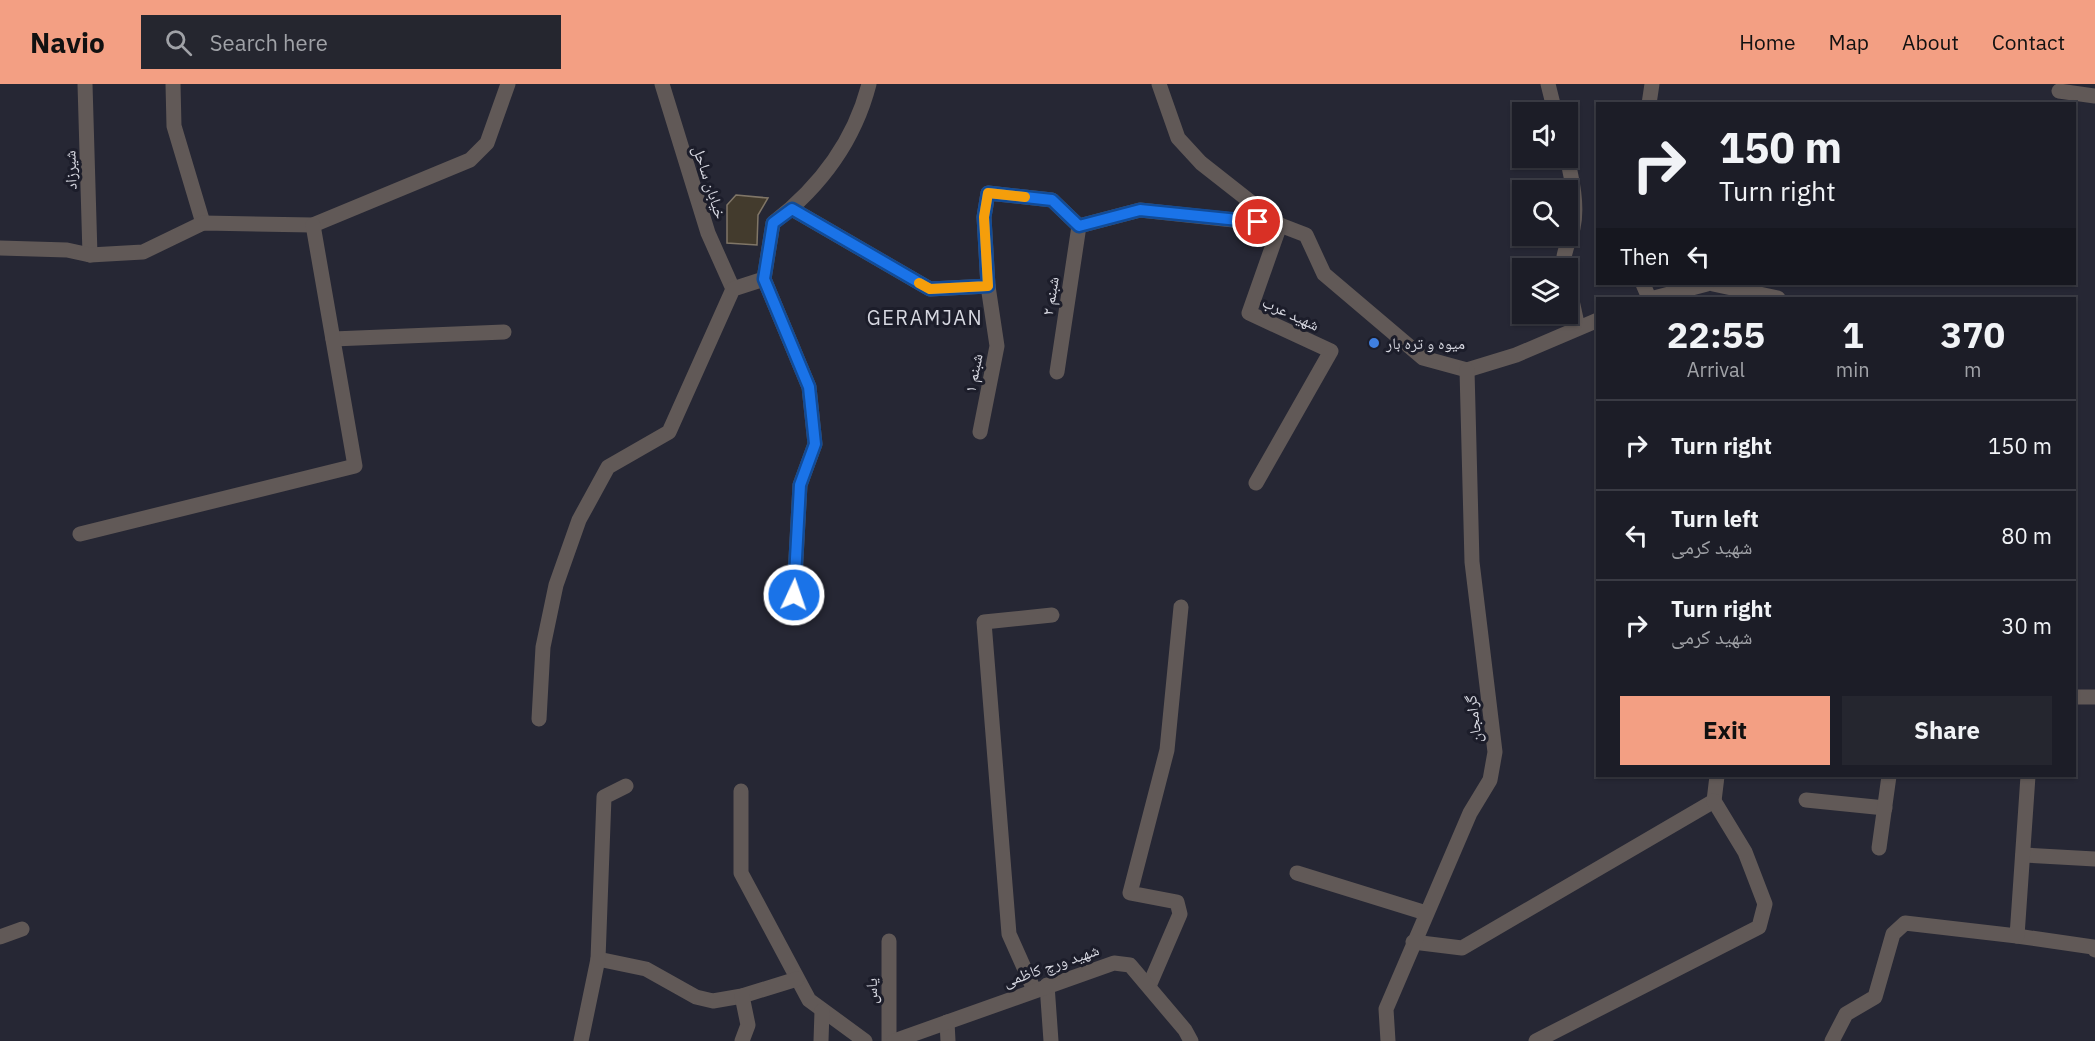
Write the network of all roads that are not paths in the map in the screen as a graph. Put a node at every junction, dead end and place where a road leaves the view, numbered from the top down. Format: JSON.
{"nodes":[{"id":1,"x":85,"y":84,"type":"edge"},
{"id":2,"x":173,"y":84,"type":"edge"},
{"id":3,"x":508,"y":84,"type":"edge"},
{"id":4,"x":662,"y":84,"type":"edge"},
{"id":5,"x":869,"y":84,"type":"edge"},
{"id":6,"x":1159,"y":84,"type":"edge"},
{"id":7,"x":1548,"y":84,"type":"edge"},
{"id":8,"x":1652,"y":84,"type":"edge"},
{"id":9,"x":2058,"y":93,"type":"edge"},
{"id":10,"x":2095,"y":96,"type":"edge"},
{"id":11,"x":1552,"y":102,"type":"edge"},
{"id":12,"x":1649,"y":102,"type":"edge"},
{"id":13,"x":1570,"y":168,"type":"edge"},
{"id":14,"x":792,"y":209,"type":"junction"},
{"id":15,"x":202,"y":224,"type":"junction"},
{"id":16,"x":313,"y":225,"type":"junction"},
{"id":17,"x":1280,"y":225,"type":"junction"},
{"id":18,"x":1079,"y":226,"type":"junction"},
{"id":19,"x":0,"y":248,"type":"edge"},
{"id":20,"x":90,"y":255,"type":"junction"},
{"id":21,"x":1564,"y":258,"type":"edge"},
{"id":22,"x":764,"y":279,"type":"junction"},
{"id":23,"x":1703,"y":285,"type":"edge"},
{"id":24,"x":1718,"y":285,"type":"edge"},
{"id":25,"x":988,"y":286,"type":"junction"},
{"id":26,"x":733,"y":289,"type":"junction"},
{"id":27,"x":1658,"y":297,"type":"edge"},
{"id":28,"x":1773,"y":297,"type":"edge"},
{"id":29,"x":1596,"y":321,"type":"edge"},
{"id":30,"x":1577,"y":324,"type":"edge"},
{"id":31,"x":1578,"y":328,"type":"junction"},
{"id":32,"x":504,"y":332,"type":"dead end"},
{"id":33,"x":333,"y":339,"type":"junction"},
{"id":34,"x":1467,"y":370,"type":"junction"},
{"id":35,"x":1057,"y":372,"type":"dead end"},
{"id":36,"x":980,"y":432,"type":"dead end"},
{"id":37,"x":1256,"y":483,"type":"dead end"},
{"id":38,"x":80,"y":534,"type":"dead end"},
{"id":39,"x":794,"y":595,"type":"dead end"},
{"id":40,"x":1181,"y":607,"type":"dead end"},
{"id":41,"x":1052,"y":615,"type":"dead end"},
{"id":42,"x":2076,"y":697,"type":"edge"},
{"id":43,"x":2095,"y":697,"type":"edge"},
{"id":44,"x":539,"y":719,"type":"dead end"},
{"id":45,"x":1717,"y":777,"type":"edge"},
{"id":46,"x":1889,"y":777,"type":"edge"},
{"id":47,"x":2028,"y":777,"type":"edge"},
{"id":48,"x":626,"y":786,"type":"dead end"},
{"id":49,"x":741,"y":791,"type":"dead end"},
{"id":50,"x":1806,"y":800,"type":"dead end"},
{"id":51,"x":1714,"y":801,"type":"junction"},
{"id":52,"x":1885,"y":808,"type":"junction"},
{"id":53,"x":1879,"y":848,"type":"dead end"},
{"id":54,"x":2023,"y":855,"type":"junction"},
{"id":55,"x":2095,"y":859,"type":"edge"},
{"id":56,"x":1297,"y":873,"type":"dead end"},
{"id":57,"x":1426,"y":913,"type":"junction"},
{"id":58,"x":22,"y":929,"type":"dead end"},
{"id":59,"x":2018,"y":936,"type":"junction"},
{"id":60,"x":0,"y":937,"type":"edge"},
{"id":61,"x":889,"y":941,"type":"dead end"},
{"id":62,"x":1413,"y":942,"type":"junction"},
{"id":63,"x":2095,"y":950,"type":"edge"},
{"id":64,"x":598,"y":959,"type":"junction"},
{"id":65,"x":797,"y":979,"type":"junction"},
{"id":66,"x":1149,"y":986,"type":"junction"},
{"id":67,"x":1040,"y":987,"type":"junction"},
{"id":68,"x":742,"y":996,"type":"junction"},
{"id":69,"x":822,"y":1011,"type":"junction"},
{"id":70,"x":947,"y":1022,"type":"junction"},
{"id":71,"x":581,"y":1041,"type":"edge"},
{"id":72,"x":742,"y":1041,"type":"edge"},
{"id":73,"x":821,"y":1041,"type":"edge"},
{"id":74,"x":865,"y":1041,"type":"edge"},
{"id":75,"x":891,"y":1041,"type":"edge"},
{"id":76,"x":948,"y":1041,"type":"edge"},
{"id":77,"x":1051,"y":1041,"type":"edge"},
{"id":78,"x":1191,"y":1041,"type":"edge"},
{"id":79,"x":1388,"y":1041,"type":"edge"},
{"id":80,"x":1536,"y":1041,"type":"edge"},
{"id":81,"x":1832,"y":1041,"type":"edge"}],
"edges":[{"from":1,"to":20,"type":"street","name":"شیرزاد"},
{"from":2,"to":15,"type":"street"},
{"from":3,"to":16,"type":"street"},
{"from":4,"to":26,"type":"street","name":"خیابان ساحل"},
{"from":5,"to":14,"type":"street"},
{"from":6,"to":17,"type":"street"},
{"from":7,"to":11,"type":"street"},
{"from":8,"to":12,"type":"street"},
{"from":9,"to":10,"type":"street"},
{"from":13,"to":21,"type":"street"},
{"from":14,"to":22,"type":"street"},
{"from":14,"to":25,"type":"street"},
{"from":15,"to":16,"type":"street"},
{"from":15,"to":20,"type":"street"},
{"from":16,"to":33,"type":"street"},
{"from":17,"to":18,"type":"street"},
{"from":17,"to":34,"type":"street"},
{"from":17,"to":37,"type":"street","name":"شهید عرب"},
{"from":18,"to":25,"type":"street","name":"شبنم ۱"},
{"from":18,"to":35,"type":"street","name":"شبنم ۲"},
{"from":19,"to":20,"type":"street"},
{"from":22,"to":26,"type":"street"},
{"from":22,"to":39,"type":"street"},
{"from":23,"to":27,"type":"street"},
{"from":24,"to":28,"type":"street"},
{"from":25,"to":36,"type":"street","name":"شبنم ۱"},
{"from":26,"to":44,"type":"street"},
{"from":29,"to":31,"type":"street"},
{"from":30,"to":31,"type":"street"},
{"from":31,"to":34,"type":"street"},
{"from":32,"to":33,"type":"street"},
{"from":33,"to":38,"type":"street"},
{"from":34,"to":57,"type":"street","name":"گرامجان"},
{"from":40,"to":66,"type":"street"},
{"from":41,"to":67,"type":"street"},
{"from":42,"to":43,"type":"street"},
{"from":45,"to":51,"type":"street"},
{"from":46,"to":52,"type":"street"},
{"from":47,"to":54,"type":"street"},
{"from":48,"to":64,"type":"street"},
{"from":49,"to":65,"type":"street"},
{"from":50,"to":52,"type":"street"},
{"from":51,"to":62,"type":"street"},
{"from":51,"to":80,"type":"street"},
{"from":52,"to":53,"type":"street"},
{"from":54,"to":55,"type":"street"},
{"from":54,"to":59,"type":"street"},
{"from":56,"to":57,"type":"street"},
{"from":57,"to":62,"type":"street","name":"گرامجان"},
{"from":58,"to":60,"type":"street"},
{"from":59,"to":63,"type":"street"},
{"from":59,"to":81,"type":"street"},
{"from":61,"to":75,"type":"street","name":"یاس"},
{"from":62,"to":79,"type":"street","name":"گرامجان"},
{"from":64,"to":68,"type":"street"},
{"from":64,"to":71,"type":"street"},
{"from":65,"to":68,"type":"street"},
{"from":65,"to":69,"type":"street"},
{"from":66,"to":67,"type":"street","name":"شهید ورچ کاظمی"},
{"from":66,"to":78,"type":"street","name":"شهید ورچ کاظمی"},
{"from":67,"to":70,"type":"street","name":"شهید ورچ کاظمی"},
{"from":67,"to":77,"type":"street"},
{"from":68,"to":72,"type":"street"},
{"from":69,"to":73,"type":"street"},
{"from":69,"to":74,"type":"street"},
{"from":70,"to":75,"type":"street","name":"شهید ورچ کاظمی"},
{"from":70,"to":76,"type":"street"}]}
